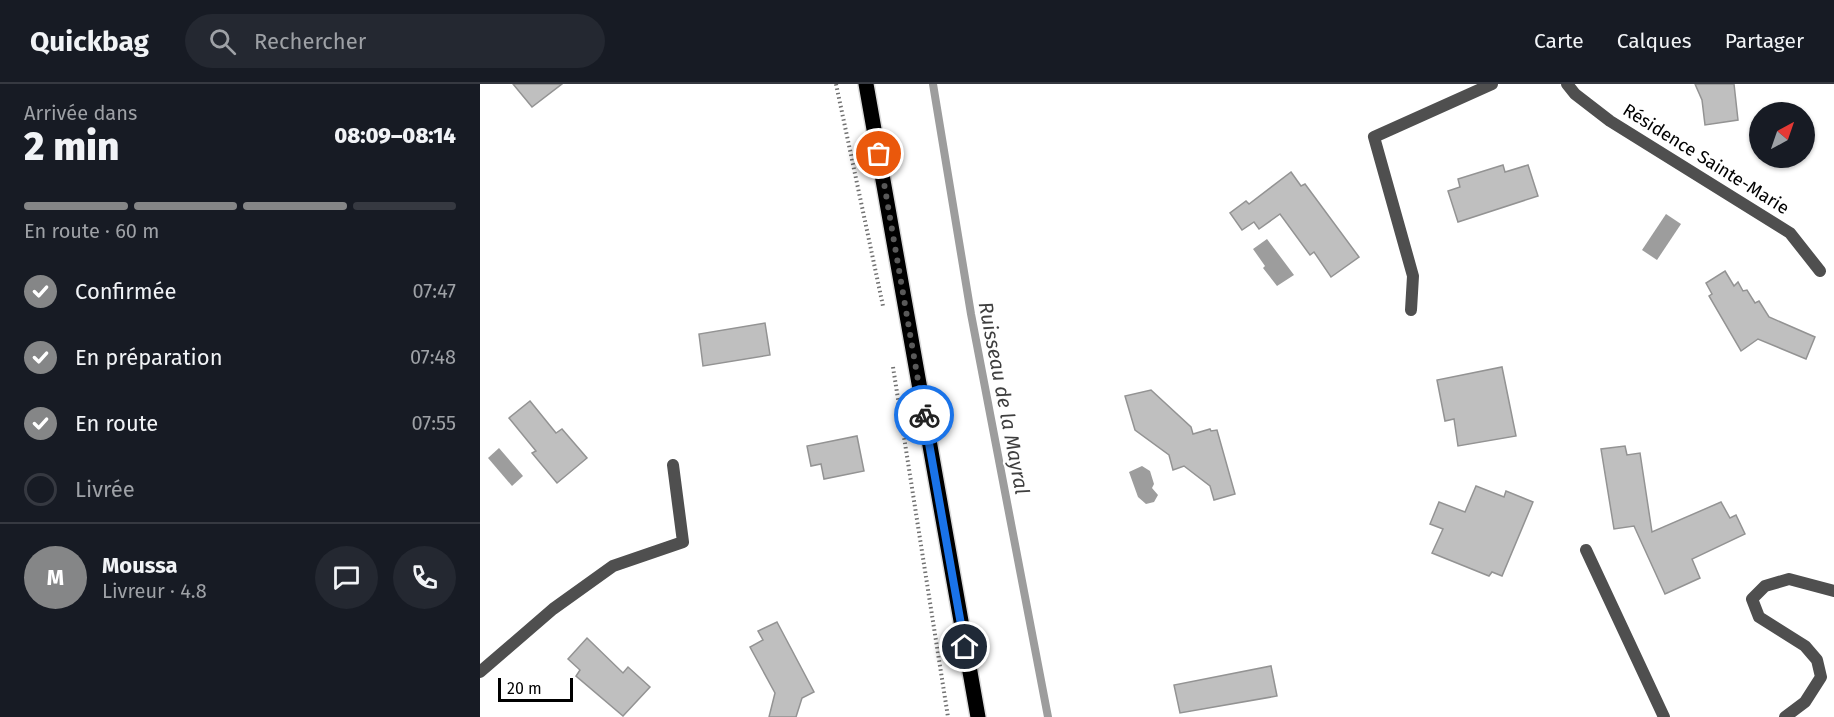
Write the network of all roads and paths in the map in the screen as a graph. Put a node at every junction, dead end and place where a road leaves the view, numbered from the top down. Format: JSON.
{"nodes":[{"id":1,"x":836,"y":84,"type":"edge"},
{"id":2,"x":866,"y":84,"type":"edge"},
{"id":3,"x":1492,"y":84,"type":"edge"},
{"id":4,"x":1567,"y":84,"type":"edge"},
{"id":5,"x":1820,"y":271,"type":"dead end"},
{"id":6,"x":883,"y":309,"type":"dead end"},
{"id":7,"x":1411,"y":310,"type":"dead end"},
{"id":8,"x":893,"y":366,"type":"dead end"},
{"id":9,"x":673,"y":465,"type":"dead end"},
{"id":10,"x":1586,"y":550,"type":"dead end"},
{"id":11,"x":1834,"y":591,"type":"edge"},
{"id":12,"x":480,"y":672,"type":"edge"},
{"id":13,"x":948,"y":717,"type":"edge"},
{"id":14,"x":978,"y":717,"type":"edge"},
{"id":15,"x":1664,"y":717,"type":"edge"},
{"id":16,"x":1785,"y":717,"type":"edge"}],
"edges":[{"from":1,"to":6,"type":"path"},
{"from":2,"to":14,"type":"main road"},
{"from":3,"to":7,"type":"street"},
{"from":4,"to":5,"type":"street","name":"Résidence Sainte-Marie"},
{"from":8,"to":13,"type":"path"},
{"from":9,"to":12,"type":"street"},
{"from":10,"to":15,"type":"street"},
{"from":11,"to":16,"type":"street"}]}
